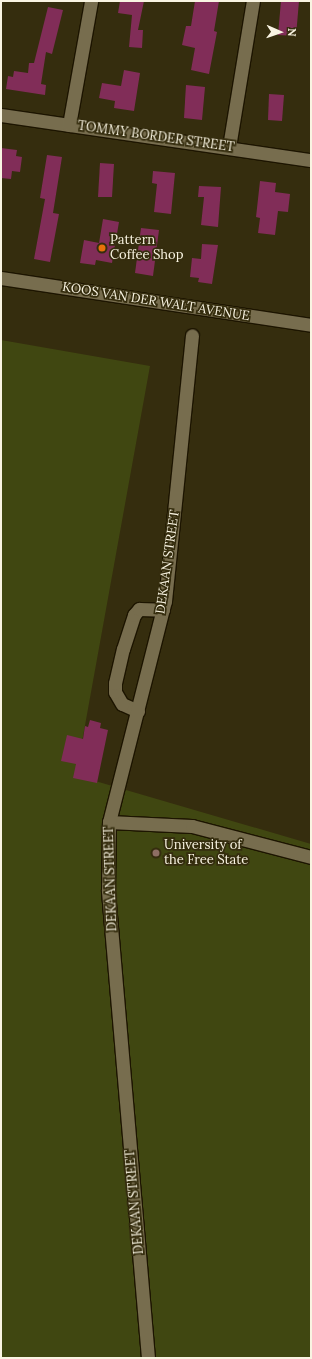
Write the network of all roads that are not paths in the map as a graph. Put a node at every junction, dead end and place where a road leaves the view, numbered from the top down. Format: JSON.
{"nodes":[{"id":1,"x":91,"y":1,"type":"edge"},
{"id":2,"x":253,"y":1,"type":"edge"},
{"id":3,"x":1,"y":115,"type":"edge"},
{"id":4,"x":69,"y":125,"type":"junction"},
{"id":5,"x":229,"y":147,"type":"junction"},
{"id":6,"x":311,"y":160,"type":"edge"},
{"id":7,"x":1,"y":278,"type":"edge"},
{"id":8,"x":311,"y":325,"type":"edge"},
{"id":9,"x":192,"y":335,"type":"dead end"},
{"id":10,"x":163,"y":610,"type":"junction"},
{"id":11,"x":138,"y":711,"type":"junction"},
{"id":12,"x":109,"y":822,"type":"junction"},
{"id":13,"x":311,"y":857,"type":"edge"},
{"id":14,"x":148,"y":1358,"type":"edge"}],
"edges":[{"from":1,"to":4,"type":"street"},
{"from":2,"to":5,"type":"street"},
{"from":3,"to":4,"type":"street","name":"TOMMY BORDER STREET"},
{"from":4,"to":5,"type":"street","name":"TOMMY BORDER STREET"},
{"from":5,"to":6,"type":"street","name":"TOMMY BORDER STREET"},
{"from":7,"to":8,"type":"street","name":"KOOS VAN DER WALT AVENUE"},
{"from":9,"to":10,"type":"street","name":"DEKAAN STREET"},
{"from":10,"to":11,"type":"street","name":"DEKAAN STREET"},
{"from":10,"to":11,"type":"street"},
{"from":11,"to":12,"type":"street","name":"DEKAAN STREET"},
{"from":12,"to":13,"type":"street"},
{"from":12,"to":14,"type":"street","name":"DEKAAN STREET"}]}
